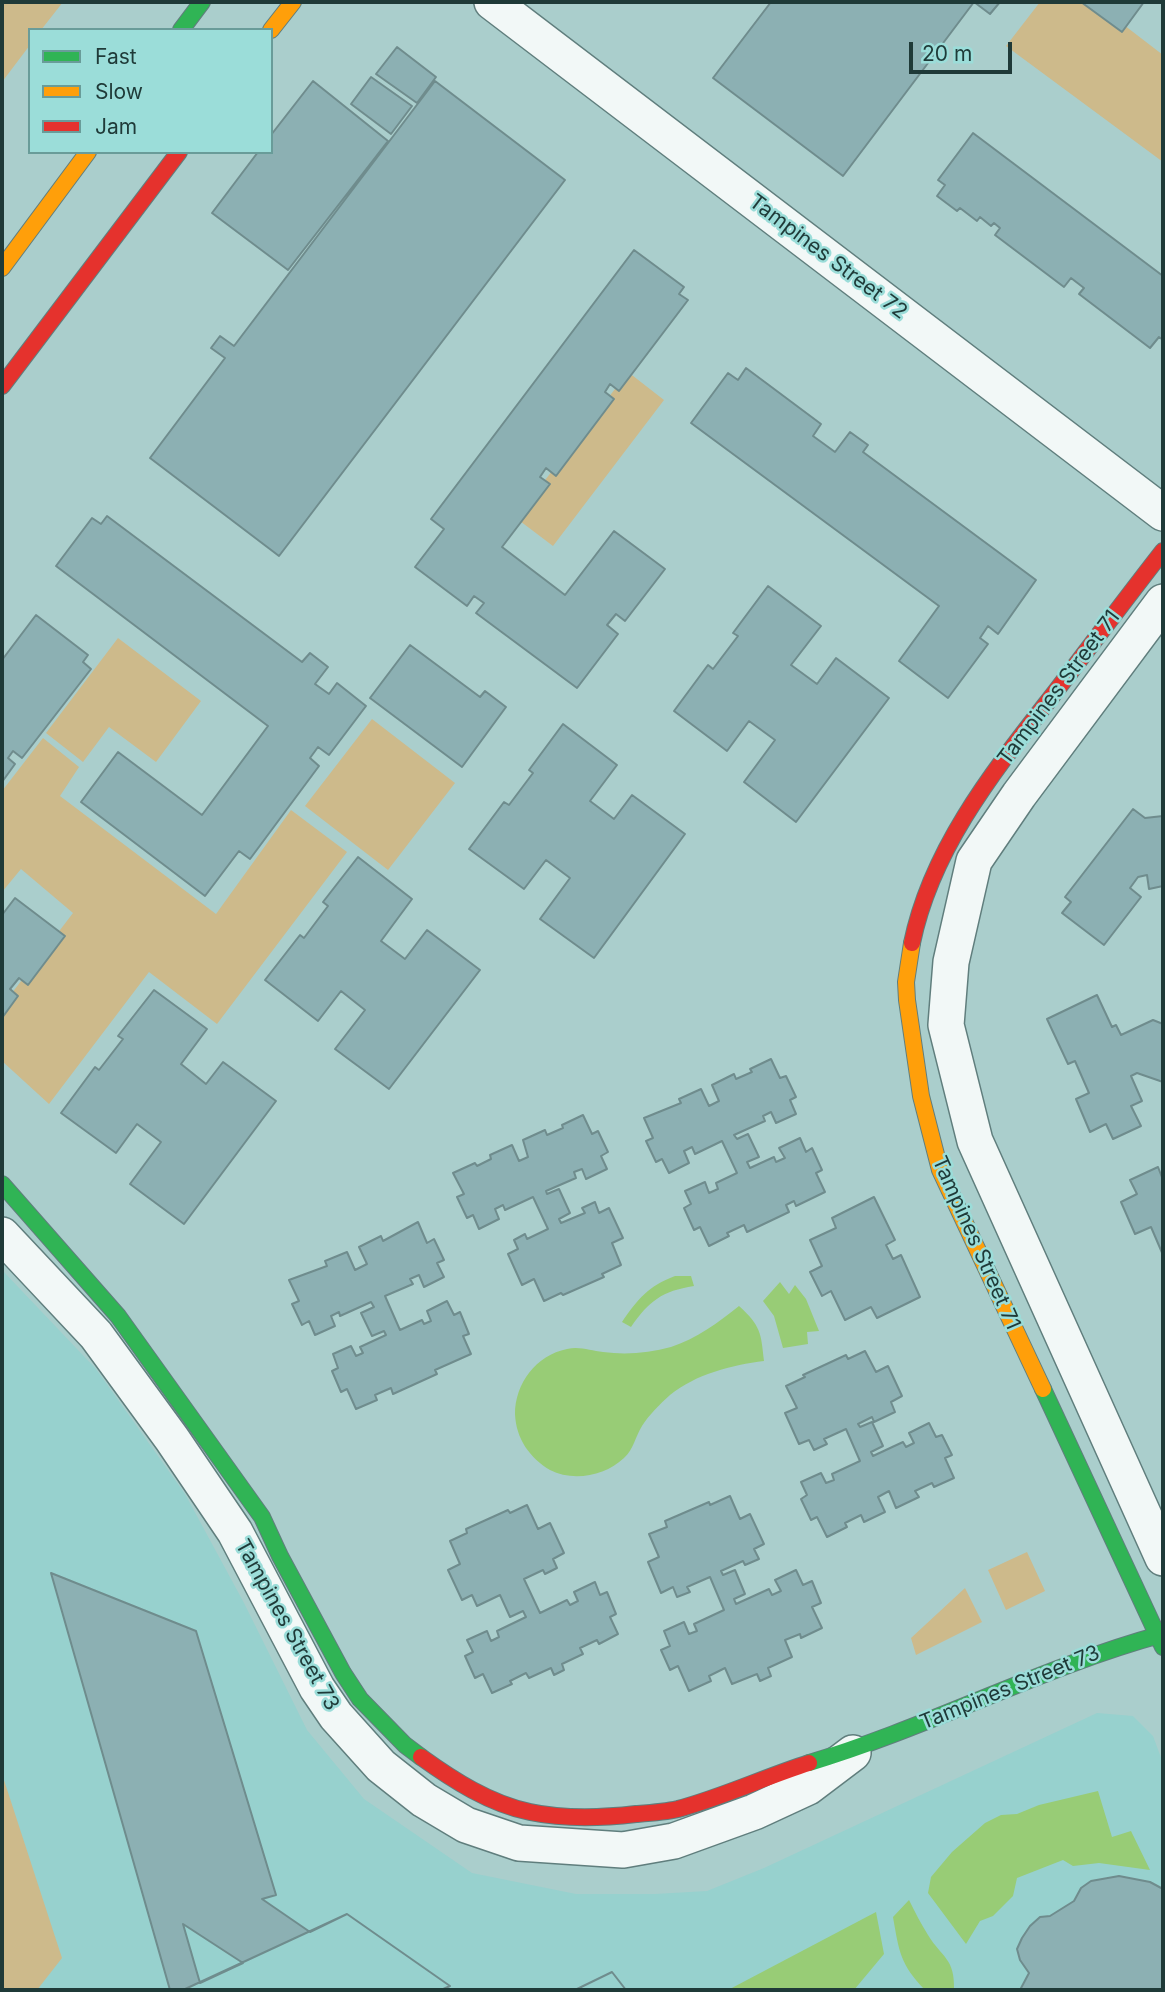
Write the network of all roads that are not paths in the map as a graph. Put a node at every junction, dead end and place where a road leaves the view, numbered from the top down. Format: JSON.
{"nodes":[{"id":1,"x":202,"y":2,"type":"edge"},
{"id":2,"x":293,"y":2,"type":"edge"},
{"id":3,"x":492,"y":2,"type":"edge"},
{"id":4,"x":182,"y":28,"type":"edge"},
{"id":5,"x":273,"y":28,"type":"edge"},
{"id":6,"x":87,"y":154,"type":"edge"},
{"id":7,"x":177,"y":154,"type":"edge"},
{"id":8,"x":2,"y":268,"type":"edge"},
{"id":9,"x":2,"y":386,"type":"edge"},
{"id":10,"x":1163,"y":513,"type":"edge"},
{"id":11,"x":1163,"y":551,"type":"edge"},
{"id":12,"x":1163,"y":603,"type":"edge"},
{"id":13,"x":2,"y":1184,"type":"edge"},
{"id":14,"x":2,"y":1235,"type":"edge"},
{"id":15,"x":1163,"y":1558,"type":"edge"},
{"id":16,"x":1161,"y":1639,"type":"edge"},
{"id":17,"x":859,"y":1748,"type":"junction"}],
"edges":[{"from":1,"to":4,"type":"street"},
{"from":2,"to":5,"type":"street"},
{"from":3,"to":10,"type":"street","name":"Tampines Street 72"},
{"from":6,"to":8,"type":"street"},
{"from":7,"to":9,"type":"street"},
{"from":11,"to":16,"type":"street","name":"Tampines Street 71"},
{"from":12,"to":15,"type":"street","name":"Tampines Street 71"},
{"from":13,"to":17,"type":"street","name":"Tampines Street 73"},
{"from":14,"to":17,"type":"street","name":"Tampines Street 73"},
{"from":16,"to":17,"type":"street","name":"Tampines Street 73"}]}
